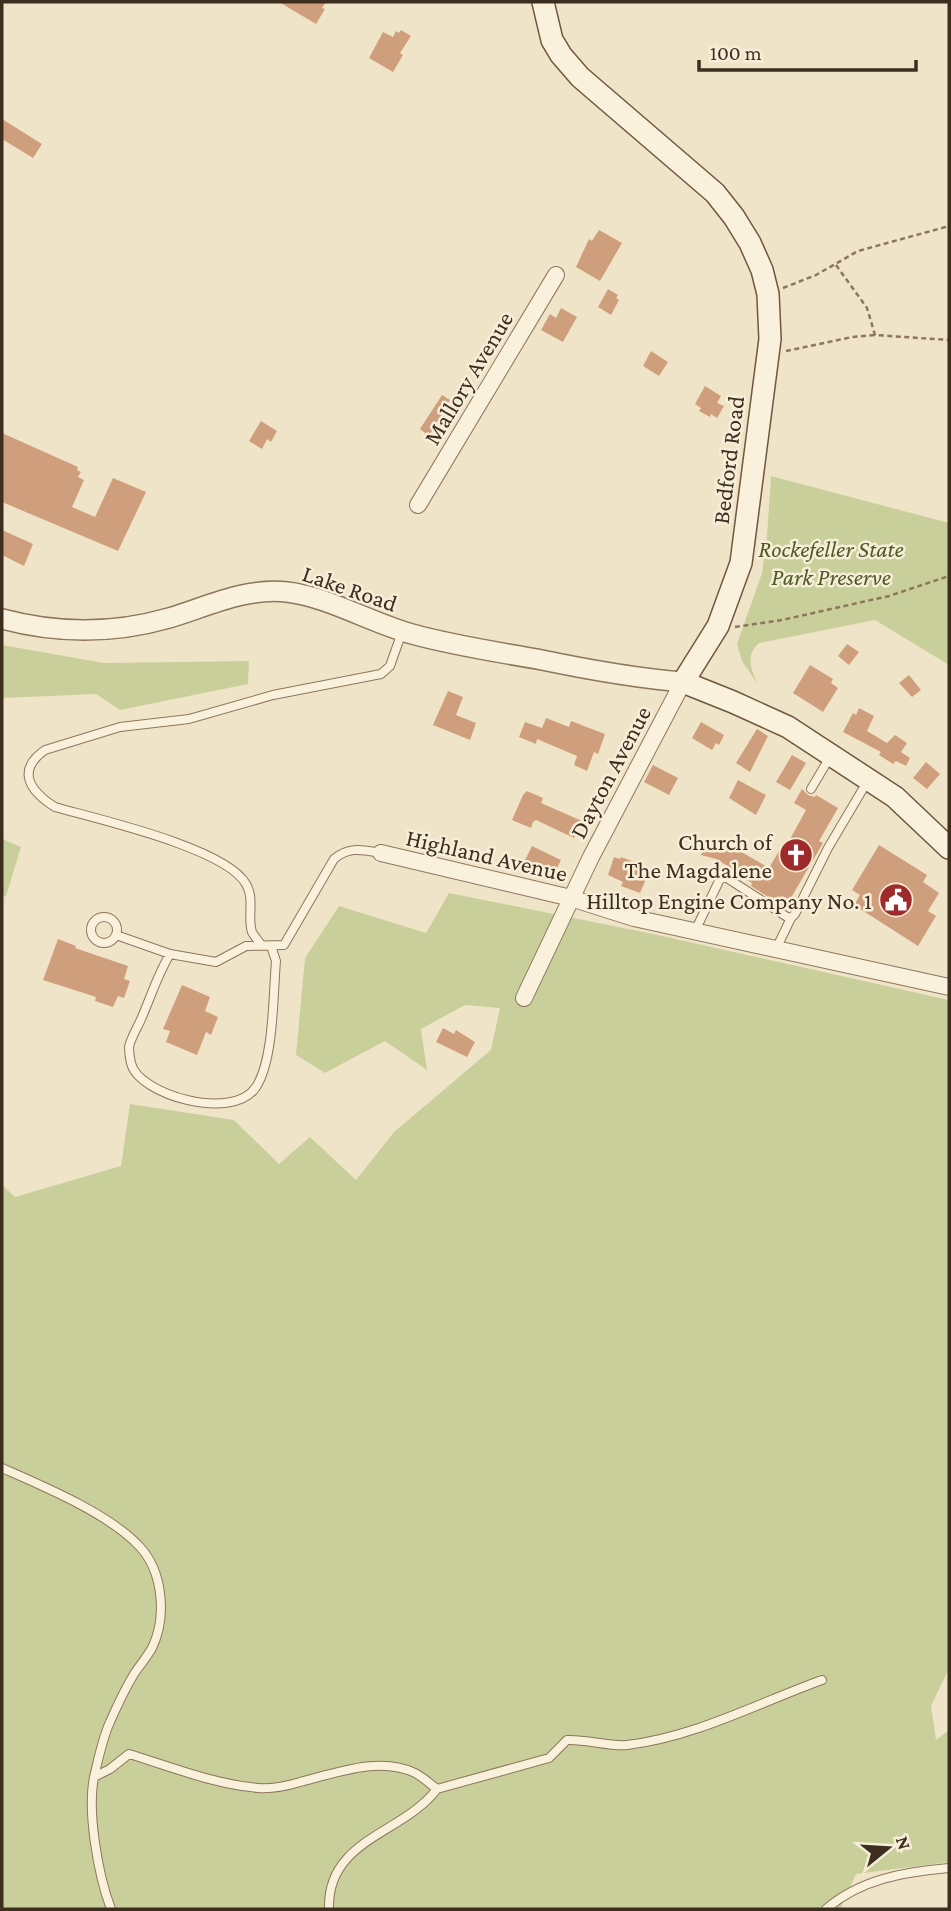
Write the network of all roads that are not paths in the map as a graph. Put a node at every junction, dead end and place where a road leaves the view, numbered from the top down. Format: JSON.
{"nodes":[{"id":1,"x":543,"y":2,"type":"edge"},
{"id":2,"x":556,"y":275,"type":"dead end"},
{"id":3,"x":418,"y":505,"type":"dead end"},
{"id":4,"x":2,"y":619,"type":"edge"},
{"id":5,"x":402,"y":632,"type":"junction"},
{"id":6,"x":683,"y":682,"type":"junction"},
{"id":7,"x":831,"y":755,"type":"junction"},
{"id":8,"x":869,"y":779,"type":"junction"},
{"id":9,"x":811,"y":789,"type":"dead end"},
{"id":10,"x":949,"y":848,"type":"edge"},
{"id":11,"x":381,"y":853,"type":"joint"},
{"id":12,"x":571,"y":898,"type":"junction"},
{"id":13,"x":791,"y":918,"type":"junction"},
{"id":14,"x":695,"y":931,"type":"junction"},
{"id":15,"x":116,"y":935,"type":"dead end"},
{"id":16,"x":266,"y":945,"type":"junction"},
{"id":17,"x":776,"y":949,"type":"junction"},
{"id":18,"x":170,"y":954,"type":"junction"},
{"id":19,"x":949,"y":988,"type":"edge"},
{"id":20,"x":524,"y":998,"type":"dead end"},
{"id":21,"x":2,"y":1468,"type":"edge"},
{"id":22,"x":822,"y":1680,"type":"dead end"},
{"id":23,"x":94,"y":1777,"type":"junction"},
{"id":24,"x":437,"y":1789,"type":"junction"},
{"id":25,"x":949,"y":1868,"type":"edge"},
{"id":26,"x":111,"y":1909,"type":"edge"},
{"id":27,"x":329,"y":1909,"type":"edge"},
{"id":28,"x":825,"y":1909,"type":"edge"}],
"edges":[{"from":1,"to":6,"type":"main road","name":"Bedford Road"},
{"from":2,"to":3,"type":"street","name":"Mallory Avenue"},
{"from":4,"to":5,"type":"street","name":"Lake Road"},
{"from":5,"to":6,"type":"street","name":"Lake Road"},
{"from":5,"to":16,"type":"lane"},
{"from":6,"to":7,"type":"main road"},
{"from":6,"to":12,"type":"street","name":"Dayton Avenue"},
{"from":7,"to":8,"type":"main road"},
{"from":7,"to":9,"type":"lane"},
{"from":8,"to":10,"type":"main road"},
{"from":8,"to":13,"type":"lane"},
{"from":11,"to":12,"type":"street","name":"Highland Avenue"},
{"from":11,"to":16,"type":"lane"},
{"from":12,"to":14,"type":"street","name":"Highland Avenue"},
{"from":12,"to":20,"type":"street","name":"Dayton Avenue"},
{"from":13,"to":14,"type":"lane"},
{"from":13,"to":17,"type":"lane"},
{"from":14,"to":17,"type":"street","name":"Highland Avenue"},
{"from":15,"to":18,"type":"lane"},
{"from":16,"to":18,"type":"lane"},
{"from":16,"to":18,"type":"lane"},
{"from":17,"to":19,"type":"street","name":"Highland Avenue"},
{"from":21,"to":23,"type":"lane"},
{"from":22,"to":24,"type":"lane"},
{"from":23,"to":24,"type":"lane"},
{"from":23,"to":26,"type":"lane"},
{"from":24,"to":27,"type":"lane"},
{"from":25,"to":28,"type":"lane"}]}
